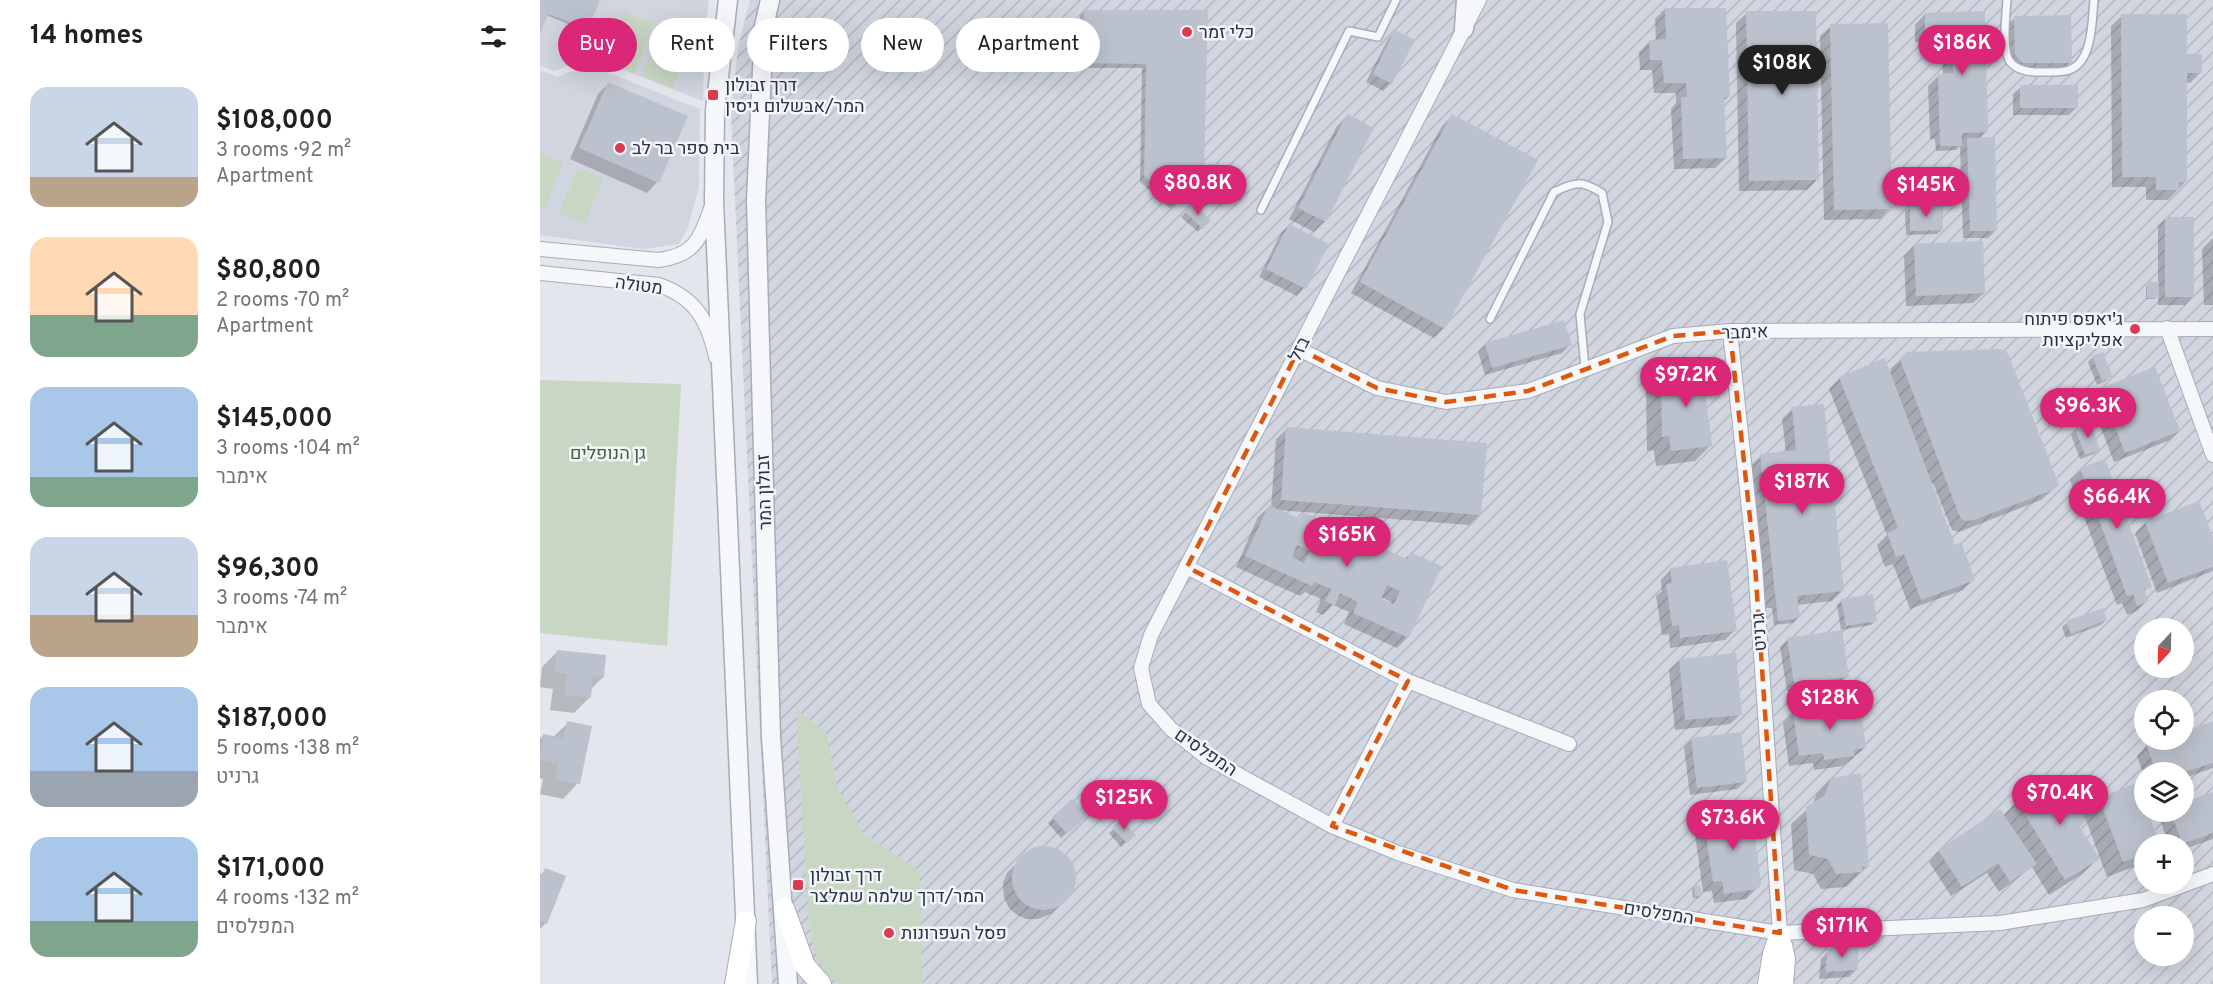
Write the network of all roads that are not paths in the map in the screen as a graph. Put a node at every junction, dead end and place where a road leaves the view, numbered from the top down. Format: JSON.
{"nodes":[{"id":1,"x":728,"y":0,"type":"edge"},
{"id":2,"x":770,"y":0,"type":"edge"},
{"id":3,"x":775,"y":0,"type":"edge"},
{"id":4,"x":1396,"y":0,"type":"edge"},
{"id":5,"x":1466,"y":0,"type":"edge"},
{"id":6,"x":1479,"y":0,"type":"edge"},
{"id":7,"x":2007,"y":0,"type":"edge"},
{"id":8,"x":2094,"y":0,"type":"edge"},
{"id":9,"x":766,"y":18,"type":"edge"},
{"id":10,"x":767,"y":18,"type":"edge"},
{"id":11,"x":1464,"y":29,"type":"junction"},
{"id":12,"x":762,"y":72,"type":"edge"},
{"id":13,"x":714,"y":201,"type":"junction"},
{"id":14,"x":1261,"y":210,"type":"dead end"},
{"id":15,"x":540,"y":249,"type":"edge"},
{"id":16,"x":540,"y":273,"type":"edge"},
{"id":17,"x":1490,"y":319,"type":"dead end"},
{"id":18,"x":2167,"y":328,"type":"junction"},
{"id":19,"x":2213,"y":329,"type":"edge"},
{"id":20,"x":1730,"y":331,"type":"junction"},
{"id":21,"x":1299,"y":349,"type":"junction"},
{"id":22,"x":1585,"y":368,"type":"junction"},
{"id":23,"x":720,"y":376,"type":"junction"},
{"id":24,"x":2213,"y":455,"type":"edge"},
{"id":25,"x":1187,"y":567,"type":"junction"},
{"id":26,"x":1408,"y":681,"type":"junction"},
{"id":27,"x":1149,"y":704,"type":"joint"},
{"id":28,"x":1569,"y":744,"type":"dead end"},
{"id":29,"x":1332,"y":826,"type":"junction"},
{"id":30,"x":2213,"y":874,"type":"edge"},
{"id":31,"x":784,"y":908,"type":"junction"},
{"id":32,"x":746,"y":921,"type":"junction"},
{"id":33,"x":1780,"y":933,"type":"junction"},
{"id":34,"x":735,"y":984,"type":"edge"},
{"id":35,"x":748,"y":984,"type":"edge"},
{"id":36,"x":788,"y":984,"type":"edge"},
{"id":37,"x":821,"y":984,"type":"edge"},
{"id":38,"x":1768,"y":984,"type":"edge"},
{"id":39,"x":1783,"y":984,"type":"edge"}],
"edges":[{"from":1,"to":13,"type":"street","name":"זבולון המר"},
{"from":2,"to":9,"type":"street","name":"זבולון המר"},
{"from":3,"to":10,"type":"street"},
{"from":4,"to":14,"type":"lane"},
{"from":5,"to":11,"type":"street"},
{"from":6,"to":11,"type":"street","name":"בזל"},
{"from":7,"to":8,"type":"lane"},
{"from":11,"to":21,"type":"street","name":"בזל"},
{"from":12,"to":31,"type":"street","name":"זבולון המר"},
{"from":13,"to":15,"type":"street","name":"מטולה"},
{"from":13,"to":23,"type":"street","name":"זבולון המר"},
{"from":16,"to":23,"type":"street","name":"מטולה"},
{"from":17,"to":22,"type":"lane"},
{"from":18,"to":19,"type":"street","name":"אימבר"},
{"from":18,"to":20,"type":"street","name":"אימבר"},
{"from":18,"to":24,"type":"street"},
{"from":20,"to":22,"type":"street","name":"אימבר"},
{"from":20,"to":33,"type":"street","name":"גרניט"},
{"from":21,"to":22,"type":"street","name":"אימבר"},
{"from":21,"to":25,"type":"street","name":"בזל"},
{"from":23,"to":32,"type":"street","name":"זבולון המר"},
{"from":25,"to":26,"type":"street"},
{"from":25,"to":27,"type":"street","name":"בזל"},
{"from":26,"to":28,"type":"street"},
{"from":26,"to":29,"type":"street"},
{"from":27,"to":29,"type":"street","name":"המפלסים"},
{"from":29,"to":33,"type":"street","name":"המפלסים"},
{"from":30,"to":33,"type":"street","name":"המפלסים"},
{"from":31,"to":36,"type":"street","name":"זבולון המר"},
{"from":31,"to":37,"type":"main road"},
{"from":32,"to":34,"type":"main road"},
{"from":32,"to":35,"type":"street","name":"זבולון המר"},
{"from":33,"to":38,"type":"main road"},
{"from":33,"to":39,"type":"main road"}]}
